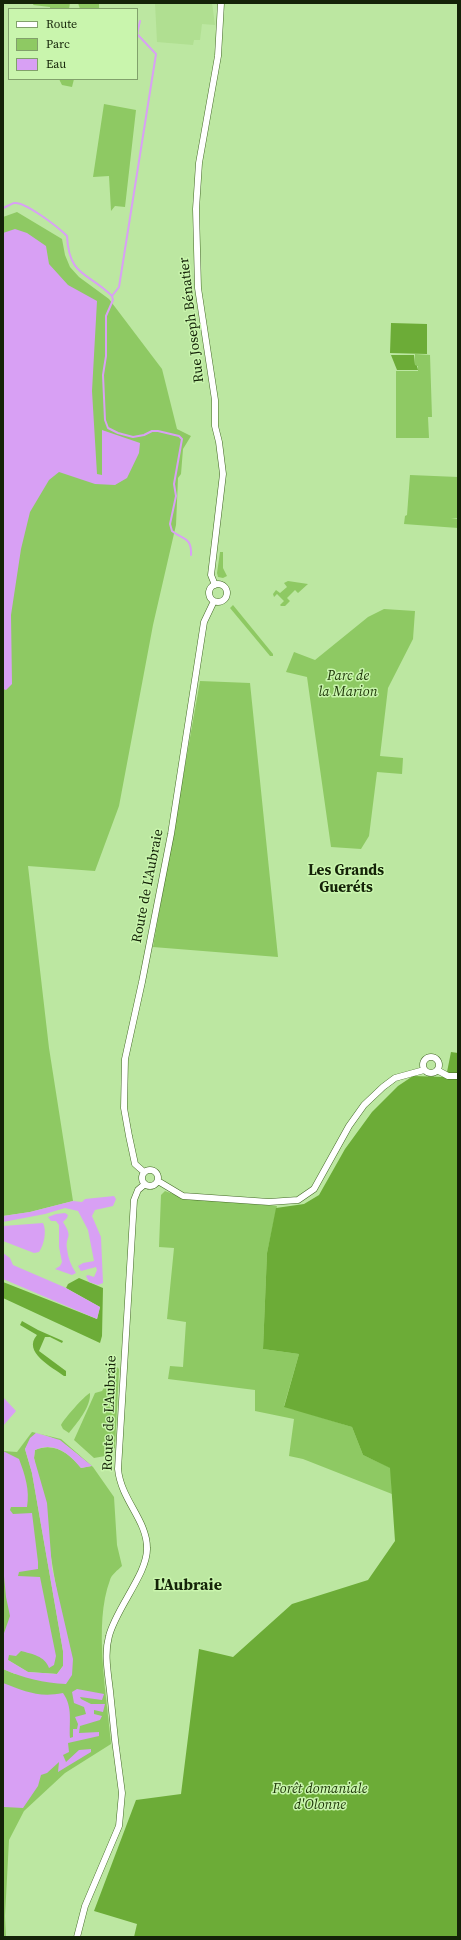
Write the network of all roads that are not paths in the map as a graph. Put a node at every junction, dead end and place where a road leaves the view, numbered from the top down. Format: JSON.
{"nodes":[{"id":1,"x":221,"y":3,"type":"edge"},
{"id":2,"x":215,"y":585,"type":"junction"},
{"id":3,"x":214,"y":601,"type":"junction"},
{"id":4,"x":424,"y":1070,"type":"junction"},
{"id":5,"x":437,"y":1070,"type":"junction"},
{"id":6,"x":458,"y":1076,"type":"edge"},
{"id":7,"x":144,"y":1172,"type":"junction"},
{"id":8,"x":158,"y":1181,"type":"junction"},
{"id":9,"x":145,"y":1184,"type":"junction"},
{"id":10,"x":77,"y":1937,"type":"edge"}],
"edges":[{"from":1,"to":2,"type":"street","name":"Rue Joseph Bénatier"},
{"from":2,"to":3,"type":"street"},
{"from":2,"to":3,"type":"street"},
{"from":3,"to":7,"type":"street","name":"Route de L'Aubraie"},
{"from":4,"to":5,"type":"street"},
{"from":4,"to":5,"type":"street"},
{"from":4,"to":8,"type":"street"},
{"from":5,"to":6,"type":"street"},
{"from":7,"to":8,"type":"street"},
{"from":7,"to":9,"type":"street"},
{"from":8,"to":9,"type":"street"},
{"from":9,"to":10,"type":"street","name":"Route de L'Aubraie"}]}
